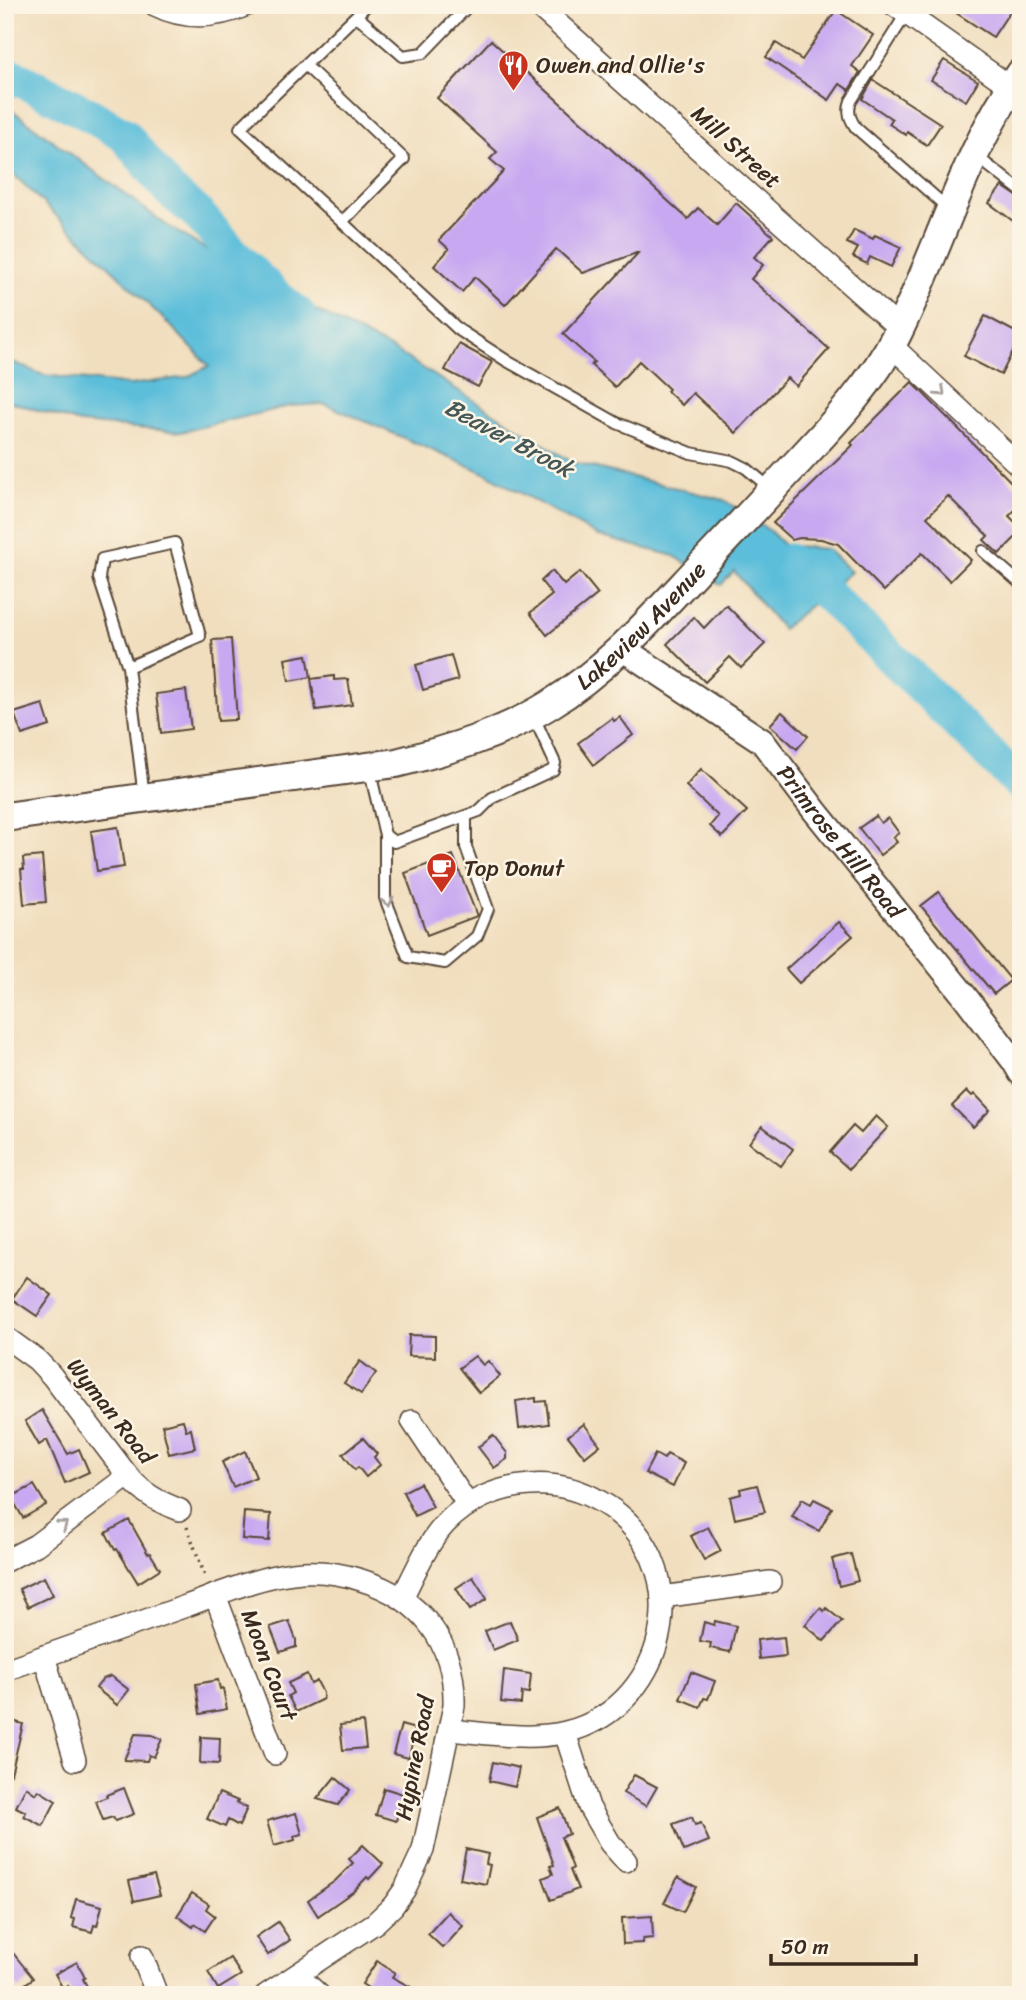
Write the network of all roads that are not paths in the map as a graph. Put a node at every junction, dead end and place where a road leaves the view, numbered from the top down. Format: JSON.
{"nodes":[{"id":1,"x":155,"y":5,"type":"edge"},
{"id":2,"x":247,"y":5,"type":"edge"},
{"id":3,"x":367,"y":5,"type":"edge"},
{"id":4,"x":469,"y":5,"type":"edge"},
{"id":5,"x":537,"y":5,"type":"edge"},
{"id":6,"x":900,"y":9,"type":"edge"},
{"id":7,"x":357,"y":16,"type":"junction"},
{"id":8,"x":305,"y":65,"type":"junction"},
{"id":9,"x":1016,"y":80,"type":"edge"},
{"id":10,"x":974,"y":154,"type":"junction"},
{"id":11,"x":1021,"y":191,"type":"edge"},
{"id":12,"x":950,"y":210,"type":"junction"},
{"id":13,"x":342,"y":222,"type":"junction"},
{"id":14,"x":895,"y":337,"type":"junction"},
{"id":15,"x":1021,"y":467,"type":"edge"},
{"id":16,"x":765,"y":498,"type":"junction"},
{"id":17,"x":983,"y":551,"type":"dead end"},
{"id":18,"x":1021,"y":584,"type":"edge"},
{"id":19,"x":623,"y":649,"type":"junction"},
{"id":20,"x":128,"y":667,"type":"junction"},
{"id":21,"x":532,"y":715,"type":"junction"},
{"id":22,"x":369,"y":768,"type":"junction"},
{"id":23,"x":144,"y":798,"type":"junction"},
{"id":24,"x":466,"y":816,"type":"junction"},
{"id":25,"x":5,"y":817,"type":"edge"},
{"id":26,"x":385,"y":835,"type":"junction"},
{"id":27,"x":1021,"y":1073,"type":"edge"},
{"id":28,"x":5,"y":1338,"type":"edge"},
{"id":29,"x":412,"y":1421,"type":"dead end"},
{"id":30,"x":128,"y":1476,"type":"junction"},
{"id":31,"x":468,"y":1505,"type":"junction"},
{"id":32,"x":180,"y":1510,"type":"road end"},
{"id":33,"x":5,"y":1560,"type":"edge"},
{"id":34,"x":770,"y":1582,"type":"dead end"},
{"id":35,"x":211,"y":1590,"type":"junction"},
{"id":36,"x":662,"y":1597,"type":"junction"},
{"id":37,"x":402,"y":1598,"type":"junction"},
{"id":38,"x":44,"y":1656,"type":"junction"},
{"id":39,"x":5,"y":1670,"type":"edge"},
{"id":40,"x":449,"y":1730,"type":"junction"},
{"id":41,"x":565,"y":1732,"type":"junction"},
{"id":42,"x":275,"y":1754,"type":"dead end"},
{"id":43,"x":75,"y":1760,"type":"dead end"},
{"id":44,"x":626,"y":1861,"type":"dead end"},
{"id":45,"x":142,"y":1956,"type":"dead end"},
{"id":46,"x":297,"y":1975,"type":"junction"},
{"id":47,"x":157,"y":1995,"type":"edge"},
{"id":48,"x":266,"y":1995,"type":"edge"},
{"id":49,"x":319,"y":1995,"type":"edge"}],
"edges":[{"from":1,"to":2,"type":"street"},
{"from":3,"to":7,"type":"lane"},
{"from":4,"to":7,"type":"lane"},
{"from":5,"to":14,"type":"street","name":"Mill Street"},
{"from":6,"to":9,"type":"street"},
{"from":6,"to":12,"type":"lane"},
{"from":7,"to":8,"type":"lane"},
{"from":8,"to":13,"type":"lane"},
{"from":8,"to":13,"type":"lane"},
{"from":9,"to":10,"type":"main road","name":"Lakeview Avenue"},
{"from":10,"to":11,"type":"lane"},
{"from":10,"to":12,"type":"main road","name":"Lakeview Avenue"},
{"from":12,"to":14,"type":"main road","name":"Lakeview Avenue"},
{"from":13,"to":16,"type":"lane"},
{"from":14,"to":15,"type":"street","name":"Mill Street","one_way":true},
{"from":14,"to":16,"type":"main road","name":"Lakeview Avenue"},
{"from":16,"to":19,"type":"main road","name":"Lakeview Avenue"},
{"from":17,"to":18,"type":"lane"},
{"from":19,"to":21,"type":"main road","name":"Lakeview Avenue"},
{"from":19,"to":27,"type":"street","name":"Primrose Hill Road"},
{"from":20,"to":20,"type":"lane"},
{"from":20,"to":23,"type":"lane"},
{"from":21,"to":22,"type":"main road","name":"Lakeview Avenue"},
{"from":21,"to":24,"type":"lane"},
{"from":22,"to":23,"type":"main road","name":"Lakeview Avenue"},
{"from":22,"to":26,"type":"lane"},
{"from":23,"to":25,"type":"main road","name":"Lakeview Avenue"},
{"from":24,"to":26,"type":"lane"},
{"from":26,"to":24,"type":"lane","one_way":true},
{"from":28,"to":30,"type":"street","name":"Wyman Road"},
{"from":29,"to":31,"type":"street"},
{"from":30,"to":32,"type":"street","name":"Wyman Road"},
{"from":33,"to":30,"type":"street","one_way":true},
{"from":31,"to":36,"type":"street"},
{"from":31,"to":37,"type":"street"},
{"from":34,"to":36,"type":"street"},
{"from":35,"to":37,"type":"street","name":"Hypine Road"},
{"from":35,"to":38,"type":"street","name":"Hypine Road"},
{"from":35,"to":42,"type":"street","name":"Moon Court"},
{"from":36,"to":41,"type":"street"},
{"from":37,"to":40,"type":"street","name":"Hypine Road"},
{"from":38,"to":39,"type":"street","name":"Hypine Road"},
{"from":38,"to":43,"type":"street"},
{"from":40,"to":41,"type":"street"},
{"from":40,"to":46,"type":"street","name":"Hypine Road"},
{"from":41,"to":44,"type":"street"},
{"from":45,"to":47,"type":"street"},
{"from":46,"to":48,"type":"street","name":"Hypine Road"},
{"from":46,"to":49,"type":"street"}]}
